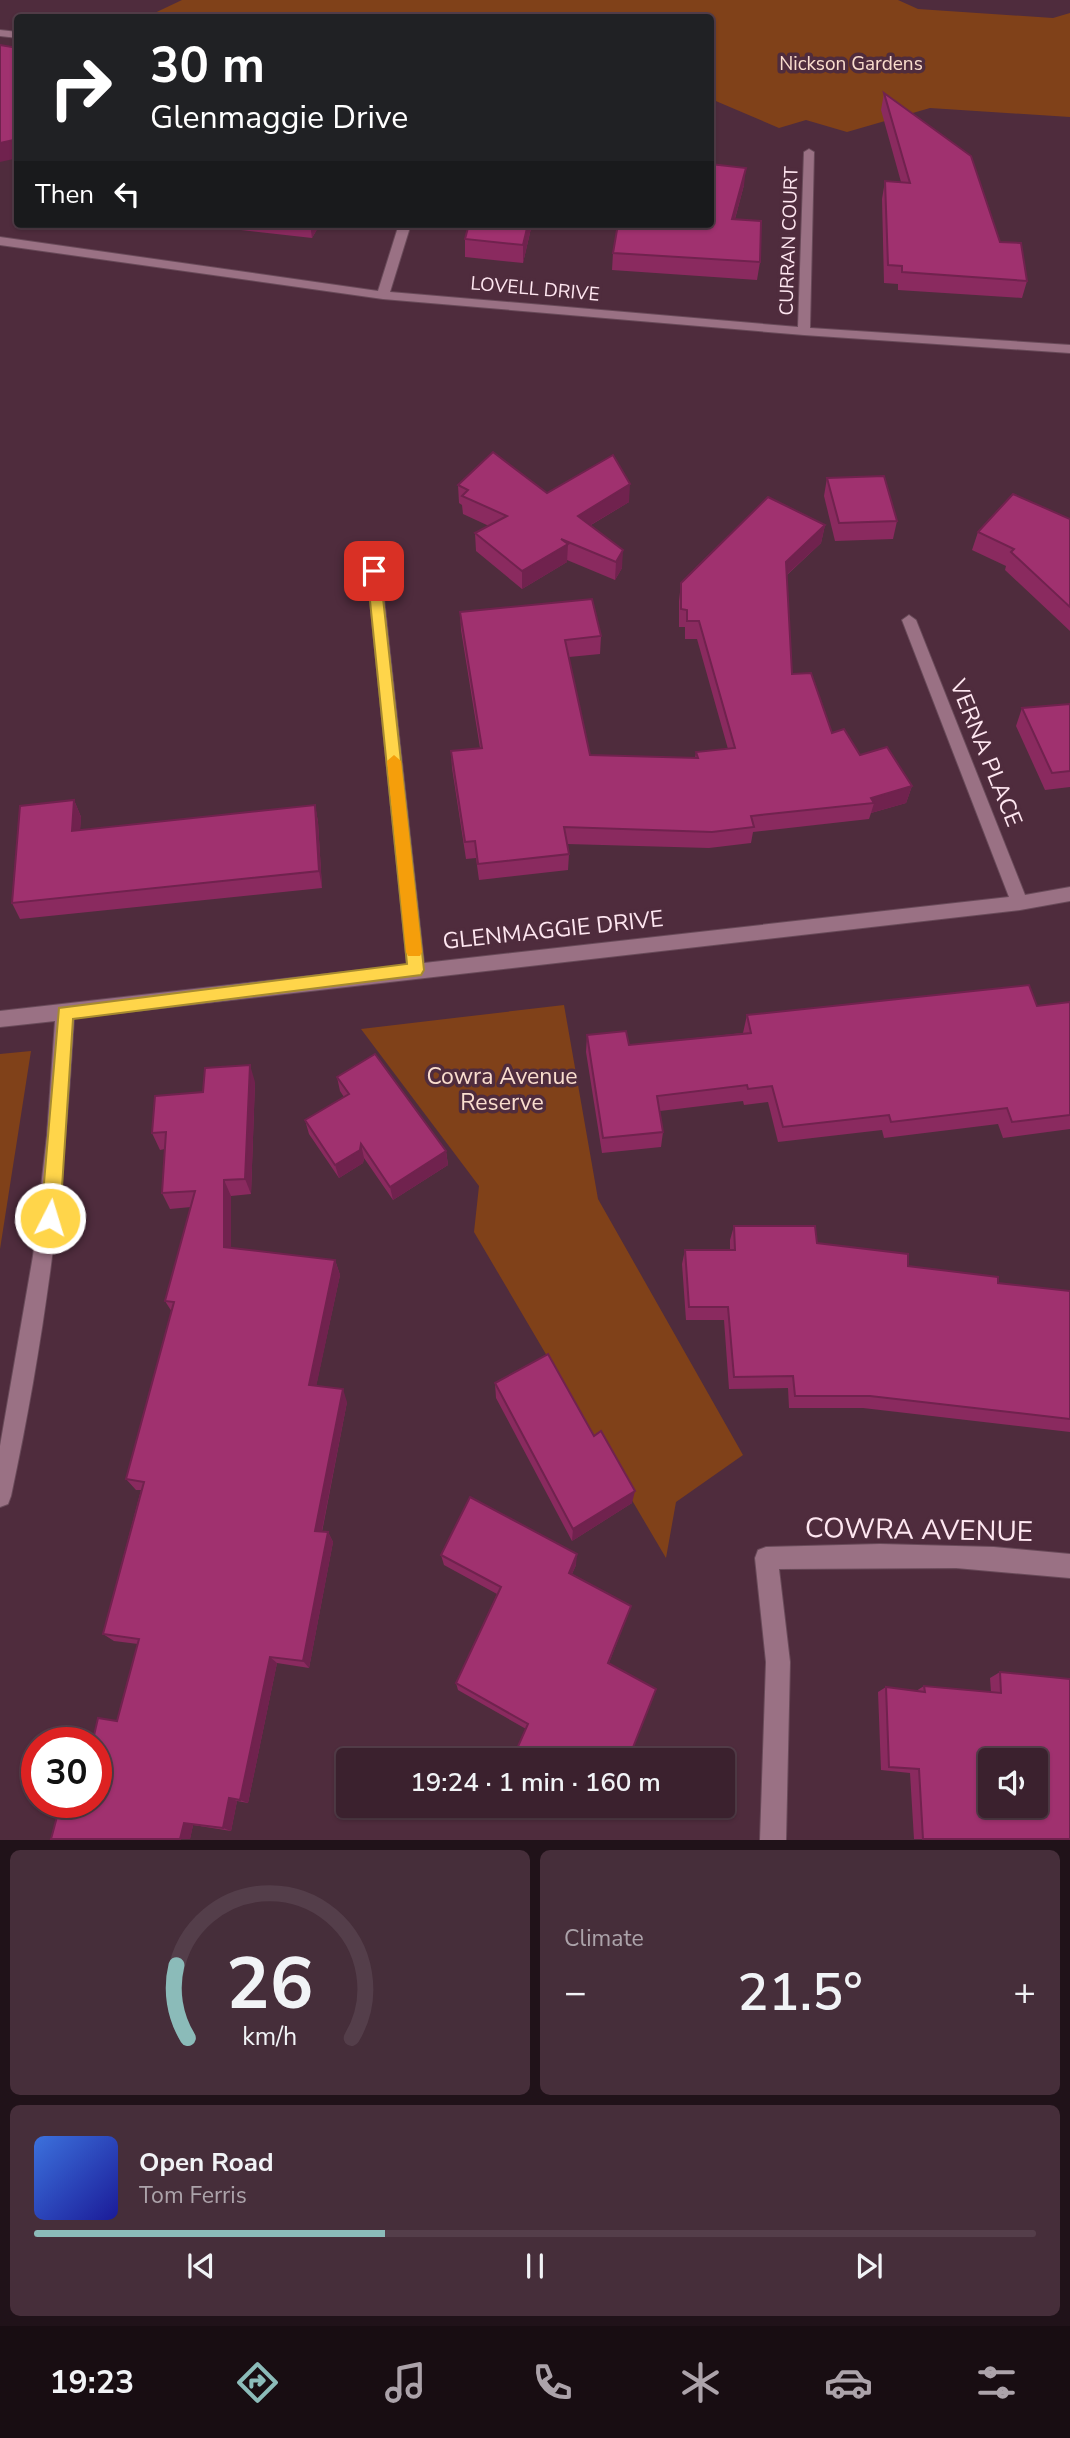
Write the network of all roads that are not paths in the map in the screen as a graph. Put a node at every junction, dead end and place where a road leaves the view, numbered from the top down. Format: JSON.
{"nodes":[{"id":1,"x":809,"y":152,"type":"dead end"},
{"id":2,"x":404,"y":228,"type":"edge"},
{"id":3,"x":0,"y":241,"type":"edge"},
{"id":4,"x":383,"y":295,"type":"junction"},
{"id":5,"x":804,"y":331,"type":"junction"},
{"id":6,"x":1070,"y":349,"type":"edge"},
{"id":7,"x":374,"y":571,"type":"dead end"},
{"id":8,"x":909,"y":620,"type":"dead end"},
{"id":9,"x":1070,"y":894,"type":"edge"},
{"id":10,"x":1020,"y":903,"type":"junction"},
{"id":11,"x":416,"y":970,"type":"junction"},
{"id":12,"x":65,"y":1013,"type":"junction"},
{"id":13,"x":0,"y":1019,"type":"edge"},
{"id":14,"x":0,"y":1496,"type":"edge"},
{"id":15,"x":1070,"y":1566,"type":"edge"},
{"id":16,"x":773,"y":1839,"type":"edge"}],
"edges":[{"from":1,"to":5,"type":"street","name":"CURRAN COURT"},
{"from":2,"to":4,"type":"street"},
{"from":3,"to":4,"type":"street","name":"LOVELL DRIVE"},
{"from":4,"to":5,"type":"street","name":"LOVELL DRIVE"},
{"from":5,"to":6,"type":"street","name":"LOVELL DRIVE"},
{"from":7,"to":11,"type":"street"},
{"from":8,"to":10,"type":"street","name":"VERNA PLACE"},
{"from":9,"to":10,"type":"street","name":"GLENMAGGIE DRIVE"},
{"from":10,"to":11,"type":"street","name":"GLENMAGGIE DRIVE"},
{"from":11,"to":12,"type":"street","name":"GLENMAGGIE DRIVE"},
{"from":12,"to":13,"type":"street","name":"GLENMAGGIE DRIVE"},
{"from":12,"to":14,"type":"street"},
{"from":15,"to":16,"type":"street","name":"COWRA AVENUE"}]}
